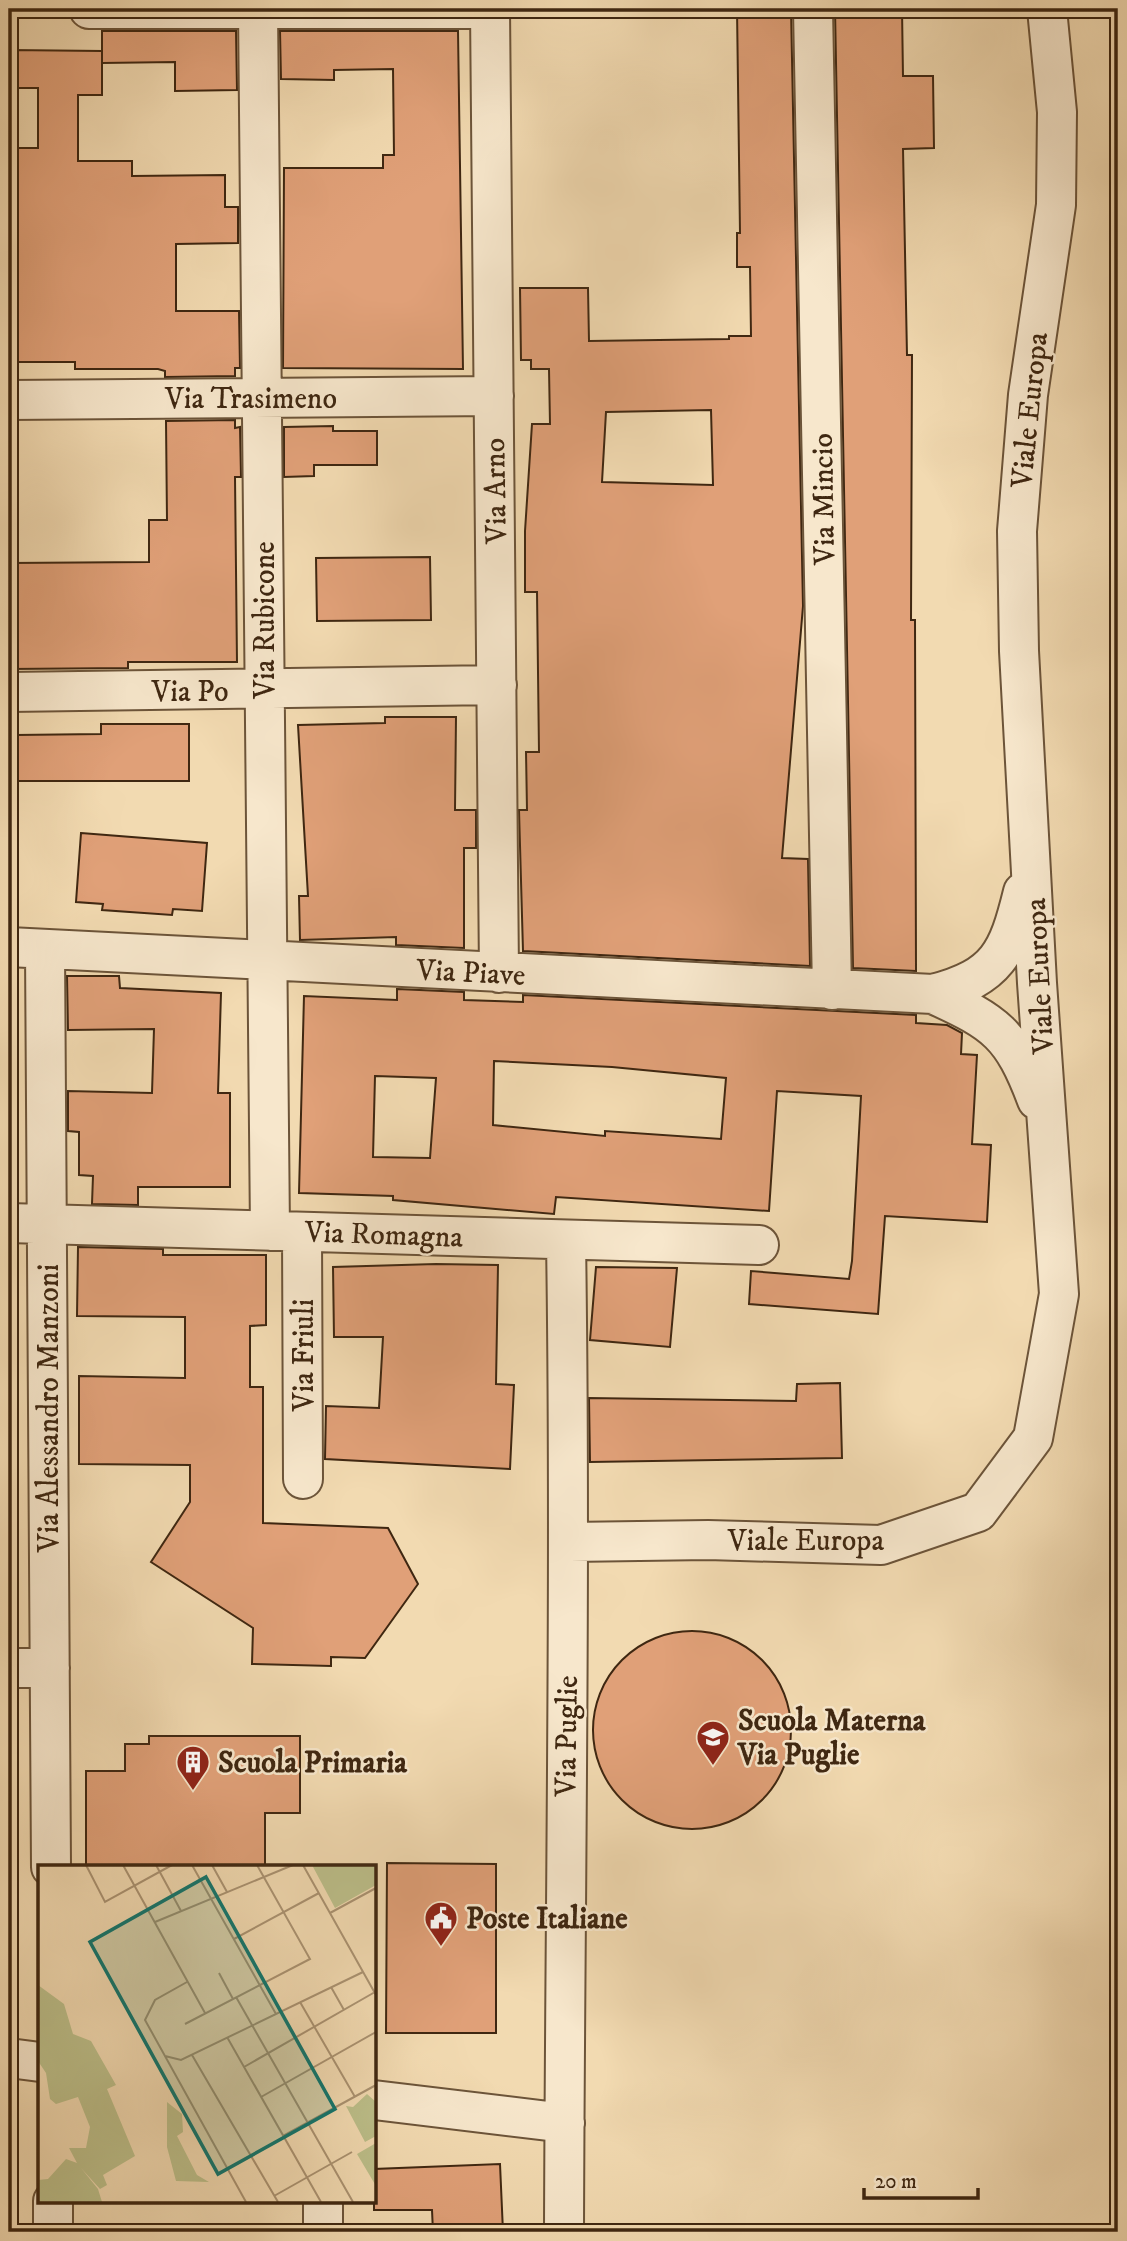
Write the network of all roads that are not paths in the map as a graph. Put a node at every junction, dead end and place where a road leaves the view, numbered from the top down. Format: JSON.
{"nodes":[{"id":1,"x":89,"y":9,"type":"edge"},
{"id":2,"x":258,"y":9,"type":"edge"},
{"id":3,"x":490,"y":9,"type":"edge"},
{"id":4,"x":813,"y":9,"type":"edge"},
{"id":5,"x":1047,"y":9,"type":"edge"},
{"id":6,"x":494,"y":396,"type":"junction"},
{"id":7,"x":262,"y":398,"type":"junction"},
{"id":8,"x":9,"y":400,"type":"edge"},
{"id":9,"x":496,"y":685,"type":"junction"},
{"id":10,"x":265,"y":691,"type":"junction"},
{"id":11,"x":9,"y":692,"type":"edge"},
{"id":12,"x":1032,"y":856,"type":"junction"},
{"id":13,"x":27,"y":948,"type":"edge"},
{"id":14,"x":267,"y":961,"type":"junction"},
{"id":15,"x":499,"y":973,"type":"junction"},
{"id":16,"x":832,"y":990,"type":"junction"},
{"id":17,"x":933,"y":994,"type":"junction"},
{"id":18,"x":1050,"y":1132,"type":"junction"},
{"id":19,"x":9,"y":1223,"type":"edge"},
{"id":20,"x":47,"y":1224,"type":"junction"},
{"id":21,"x":286,"y":1231,"type":"junction"},
{"id":22,"x":566,"y":1240,"type":"junction"},
{"id":23,"x":759,"y":1245,"type":"dead end"},
{"id":24,"x":303,"y":1479,"type":"dead end"},
{"id":25,"x":570,"y":1542,"type":"junction"},
{"id":26,"x":9,"y":1668,"type":"edge"},
{"id":27,"x":50,"y":1668,"type":"junction"},
{"id":28,"x":51,"y":1865,"type":"edge"},
{"id":29,"x":9,"y":2058,"type":"edge"},
{"id":30,"x":38,"y":2062,"type":"edge"},
{"id":31,"x":376,"y":2100,"type":"edge"},
{"id":32,"x":565,"y":2123,"type":"junction"},
{"id":33,"x":53,"y":2202,"type":"edge"},
{"id":34,"x":323,"y":2202,"type":"edge"},
{"id":35,"x":53,"y":2232,"type":"edge"},
{"id":36,"x":323,"y":2232,"type":"edge"},
{"id":37,"x":564,"y":2232,"type":"edge"}],
"edges":[{"from":1,"to":2,"type":"street"},
{"from":2,"to":3,"type":"street"},
{"from":2,"to":7,"type":"street","name":"Via Rubicone"},
{"from":3,"to":6,"type":"street","name":"Via Arno"},
{"from":4,"to":16,"type":"street","name":"Via Mincio"},
{"from":5,"to":12,"type":"street","name":"Viale Europa"},
{"from":6,"to":7,"type":"street","name":"Via Trasimeno"},
{"from":6,"to":9,"type":"street","name":"Via Arno"},
{"from":7,"to":8,"type":"street","name":"Via Trasimeno"},
{"from":7,"to":10,"type":"street","name":"Via Rubicone"},
{"from":9,"to":10,"type":"street","name":"Via Po"},
{"from":9,"to":15,"type":"street","name":"Via Arno"},
{"from":10,"to":11,"type":"street","name":"Via Po"},
{"from":10,"to":14,"type":"street","name":"Via Rubicone"},
{"from":12,"to":17,"type":"street","name":"Via Piave"},
{"from":12,"to":18,"type":"street","name":"Viale Europa"},
{"from":13,"to":14,"type":"street","name":"Via Piave"},
{"from":13,"to":20,"type":"street","name":"Via Alessandro Manzoni"},
{"from":14,"to":15,"type":"street","name":"Via Piave"},
{"from":14,"to":21,"type":"street","name":"Via Rubicone"},
{"from":15,"to":16,"type":"street","name":"Via Piave"},
{"from":16,"to":17,"type":"street","name":"Via Piave"},
{"from":17,"to":18,"type":"street","name":"Via Piave"},
{"from":18,"to":25,"type":"street","name":"Viale Europa"},
{"from":19,"to":20,"type":"street","name":"Via Romagna"},
{"from":20,"to":21,"type":"street","name":"Via Romagna"},
{"from":20,"to":27,"type":"street","name":"Via Alessandro Manzoni"},
{"from":21,"to":22,"type":"street","name":"Via Romagna"},
{"from":21,"to":24,"type":"street","name":"Via Friuli"},
{"from":22,"to":23,"type":"street","name":"Via Romagna"},
{"from":22,"to":25,"type":"street","name":"Via Puglie"},
{"from":25,"to":32,"type":"street","name":"Via Puglie"},
{"from":26,"to":27,"type":"street"},
{"from":27,"to":28,"type":"street","name":"Via Alessandro Manzoni"},
{"from":29,"to":30,"type":"street"},
{"from":31,"to":32,"type":"street"},
{"from":32,"to":37,"type":"street","name":"Via Puglie"},
{"from":33,"to":35,"type":"street"},
{"from":34,"to":36,"type":"street"}]}
